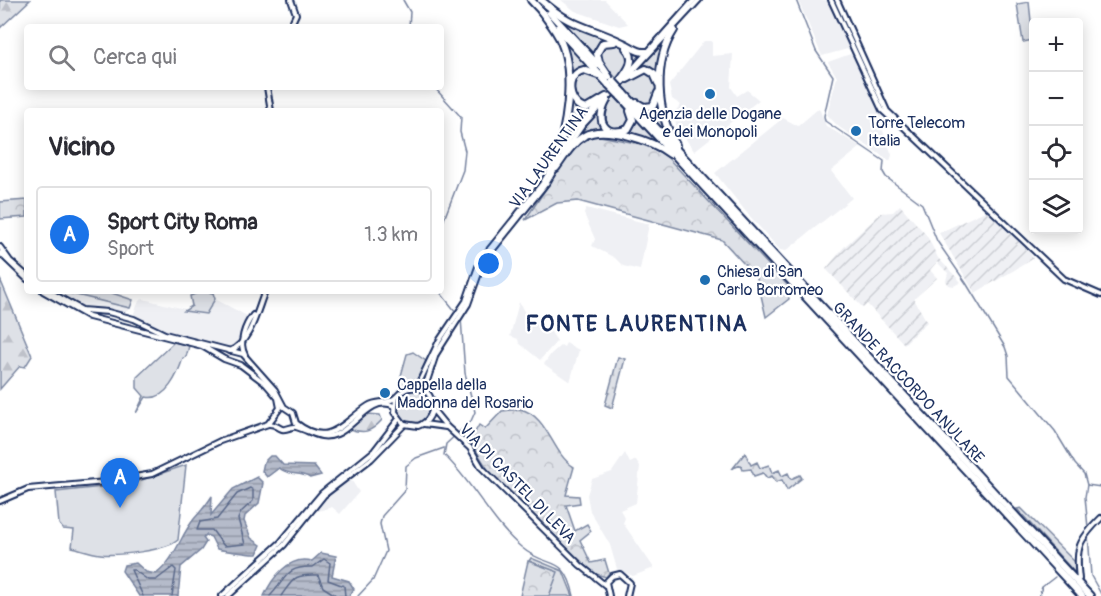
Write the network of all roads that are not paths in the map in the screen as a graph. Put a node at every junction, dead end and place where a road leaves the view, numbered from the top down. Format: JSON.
{"nodes":[{"id":1,"x":291,"y":0,"type":"edge"},
{"id":2,"x":531,"y":0,"type":"edge"},
{"id":3,"x":540,"y":0,"type":"edge"},
{"id":4,"x":694,"y":0,"type":"edge"},
{"id":5,"x":699,"y":0,"type":"edge"},
{"id":6,"x":831,"y":0,"type":"edge"},
{"id":7,"x":837,"y":0,"type":"edge"},
{"id":8,"x":541,"y":11,"type":"junction"},
{"id":9,"x":291,"y":24,"type":"edge"},
{"id":10,"x":674,"y":30,"type":"junction"},
{"id":11,"x":648,"y":52,"type":"junction"},
{"id":12,"x":627,"y":78,"type":"junction"},
{"id":13,"x":610,"y":82,"type":"junction"},
{"id":14,"x":268,"y":90,"type":"edge"},
{"id":15,"x":622,"y":94,"type":"junction"},
{"id":16,"x":606,"y":98,"type":"junction"},
{"id":17,"x":270,"y":108,"type":"edge"},
{"id":18,"x":897,"y":121,"type":"junction"},
{"id":19,"x":555,"y":166,"type":"junction"},
{"id":20,"x":685,"y":167,"type":"junction"},
{"id":21,"x":695,"y":169,"type":"junction"},
{"id":22,"x":0,"y":247,"type":"edge"},
{"id":23,"x":0,"y":253,"type":"edge"},
{"id":24,"x":24,"y":274,"type":"edge"},
{"id":25,"x":24,"y":274,"type":"edge"},
{"id":26,"x":50,"y":294,"type":"edge"},
{"id":27,"x":51,"y":294,"type":"edge"},
{"id":28,"x":264,"y":294,"type":"edge"},
{"id":29,"x":1101,"y":295,"type":"edge"},
{"id":30,"x":459,"y":315,"type":"junction"},
{"id":31,"x":243,"y":340,"type":"junction"},
{"id":32,"x":230,"y":351,"type":"junction"},
{"id":33,"x":245,"y":356,"type":"junction"},
{"id":34,"x":417,"y":387,"type":"junction"},
{"id":35,"x":424,"y":390,"type":"junction"},
{"id":36,"x":396,"y":397,"type":"junction"},
{"id":37,"x":394,"y":407,"type":"junction"},
{"id":38,"x":286,"y":409,"type":"junction"},
{"id":39,"x":433,"y":410,"type":"junction"},
{"id":40,"x":279,"y":411,"type":"junction"},
{"id":41,"x":275,"y":419,"type":"junction"},
{"id":42,"x":399,"y":419,"type":"junction"},
{"id":43,"x":295,"y":421,"type":"junction"},
{"id":44,"x":268,"y":424,"type":"junction"},
{"id":45,"x":405,"y":424,"type":"junction"},
{"id":46,"x":422,"y":424,"type":"junction"},
{"id":47,"x":277,"y":425,"type":"junction"},
{"id":48,"x":291,"y":427,"type":"junction"},
{"id":49,"x":447,"y":428,"type":"junction"},
{"id":50,"x":0,"y":501,"type":"edge"},
{"id":51,"x":1101,"y":518,"type":"edge"},
{"id":52,"x":600,"y":579,"type":"junction"},
{"id":53,"x":608,"y":579,"type":"junction"},
{"id":54,"x":1079,"y":579,"type":"dead end"},
{"id":55,"x":605,"y":585,"type":"junction"},
{"id":56,"x":222,"y":596,"type":"edge"},
{"id":57,"x":228,"y":596,"type":"edge"},
{"id":58,"x":609,"y":596,"type":"edge"},
{"id":59,"x":627,"y":596,"type":"edge"},
{"id":60,"x":1082,"y":596,"type":"edge"},
{"id":61,"x":1090,"y":596,"type":"edge"}],
"edges":[{"from":1,"to":9,"type":"street"},
{"from":2,"to":8,"type":"highway","name":"GRANDE RACCORDO ANULARE"},
{"from":3,"to":11,"type":"highway"},
{"from":3,"to":13,"type":"highway","name":"GRANDE RACCORDO ANULARE"},
{"from":4,"to":11,"type":"street","name":"VIA LAURENTINA"},
{"from":5,"to":10,"type":"street","name":"VIA LAURENTINA"},
{"from":6,"to":18,"type":"street"},
{"from":7,"to":18,"type":"street"},
{"from":8,"to":13,"type":"highway","name":"GRANDE RACCORDO ANULARE"},
{"from":8,"to":19,"type":"highway"},
{"from":10,"to":12,"type":"street","name":"VIA LAURENTINA"},
{"from":10,"to":21,"type":"highway"},
{"from":11,"to":13,"type":"street","name":"VIA LAURENTINA"},
{"from":12,"to":15,"type":"highway"},
{"from":12,"to":16,"type":"street","name":"VIA LAURENTINA"},
{"from":13,"to":13,"type":"highway"},
{"from":13,"to":15,"type":"highway","name":"GRANDE RACCORDO ANULARE","bridge":true},
{"from":13,"to":16,"type":"street","name":"VIA LAURENTINA"},
{"from":13,"to":16,"type":"highway"},
{"from":14,"to":17,"type":"street"},
{"from":15,"to":16,"type":"highway"},
{"from":15,"to":20,"type":"highway","name":"GRANDE RACCORDO ANULARE"},
{"from":15,"to":21,"type":"highway","name":"GRANDE RACCORDO ANULARE"},
{"from":16,"to":19,"type":"street","name":"VIA LAURENTINA"},
{"from":18,"to":29,"type":"street"},
{"from":19,"to":20,"type":"highway"},
{"from":19,"to":30,"type":"street","name":"VIA LAURENTINA"},
{"from":20,"to":60,"type":"highway","name":"GRANDE RACCORDO ANULARE"},
{"from":21,"to":61,"type":"highway","name":"GRANDE RACCORDO ANULARE"},
{"from":22,"to":24,"type":"street"},
{"from":23,"to":25,"type":"street"},
{"from":26,"to":40,"type":"street"},
{"from":27,"to":32,"type":"street"},
{"from":28,"to":31,"type":"street"},
{"from":30,"to":34,"type":"street","name":"VIA LAURENTINA"},
{"from":30,"to":35,"type":"street","name":"VIA LAURENTINA"},
{"from":31,"to":32,"type":"street"},
{"from":31,"to":33,"type":"street"},
{"from":32,"to":33,"type":"street"},
{"from":33,"to":38,"type":"street"},
{"from":34,"to":35,"type":"street"},
{"from":34,"to":36,"type":"street"},
{"from":35,"to":39,"type":"street"},
{"from":36,"to":37,"type":"street"},
{"from":36,"to":43,"type":"street"},
{"from":37,"to":42,"type":"street"},
{"from":37,"to":48,"type":"street"},
{"from":38,"to":40,"type":"street"},
{"from":38,"to":43,"type":"street"},
{"from":39,"to":46,"type":"street"},
{"from":39,"to":49,"type":"street","name":"VIA DI CASTEL DI LEVA"},
{"from":40,"to":41,"type":"street"},
{"from":41,"to":44,"type":"street"},
{"from":41,"to":47,"type":"street"},
{"from":42,"to":45,"type":"street"},
{"from":42,"to":56,"type":"street"},
{"from":43,"to":48,"type":"street"},
{"from":44,"to":47,"type":"street"},
{"from":44,"to":50,"type":"street"},
{"from":45,"to":46,"type":"street"},
{"from":45,"to":57,"type":"street"},
{"from":46,"to":49,"type":"street"},
{"from":47,"to":48,"type":"street"},
{"from":49,"to":52,"type":"street","name":"VIA DI CASTEL DI LEVA"},
{"from":51,"to":54,"type":"street"},
{"from":52,"to":53,"type":"street"},
{"from":52,"to":55,"type":"street","name":"VIA DI CASTEL DI LEVA"},
{"from":53,"to":55,"type":"street"},
{"from":53,"to":59,"type":"street"},
{"from":55,"to":58,"type":"street","name":"VIA DI CASTEL DI LEVA"}]}
